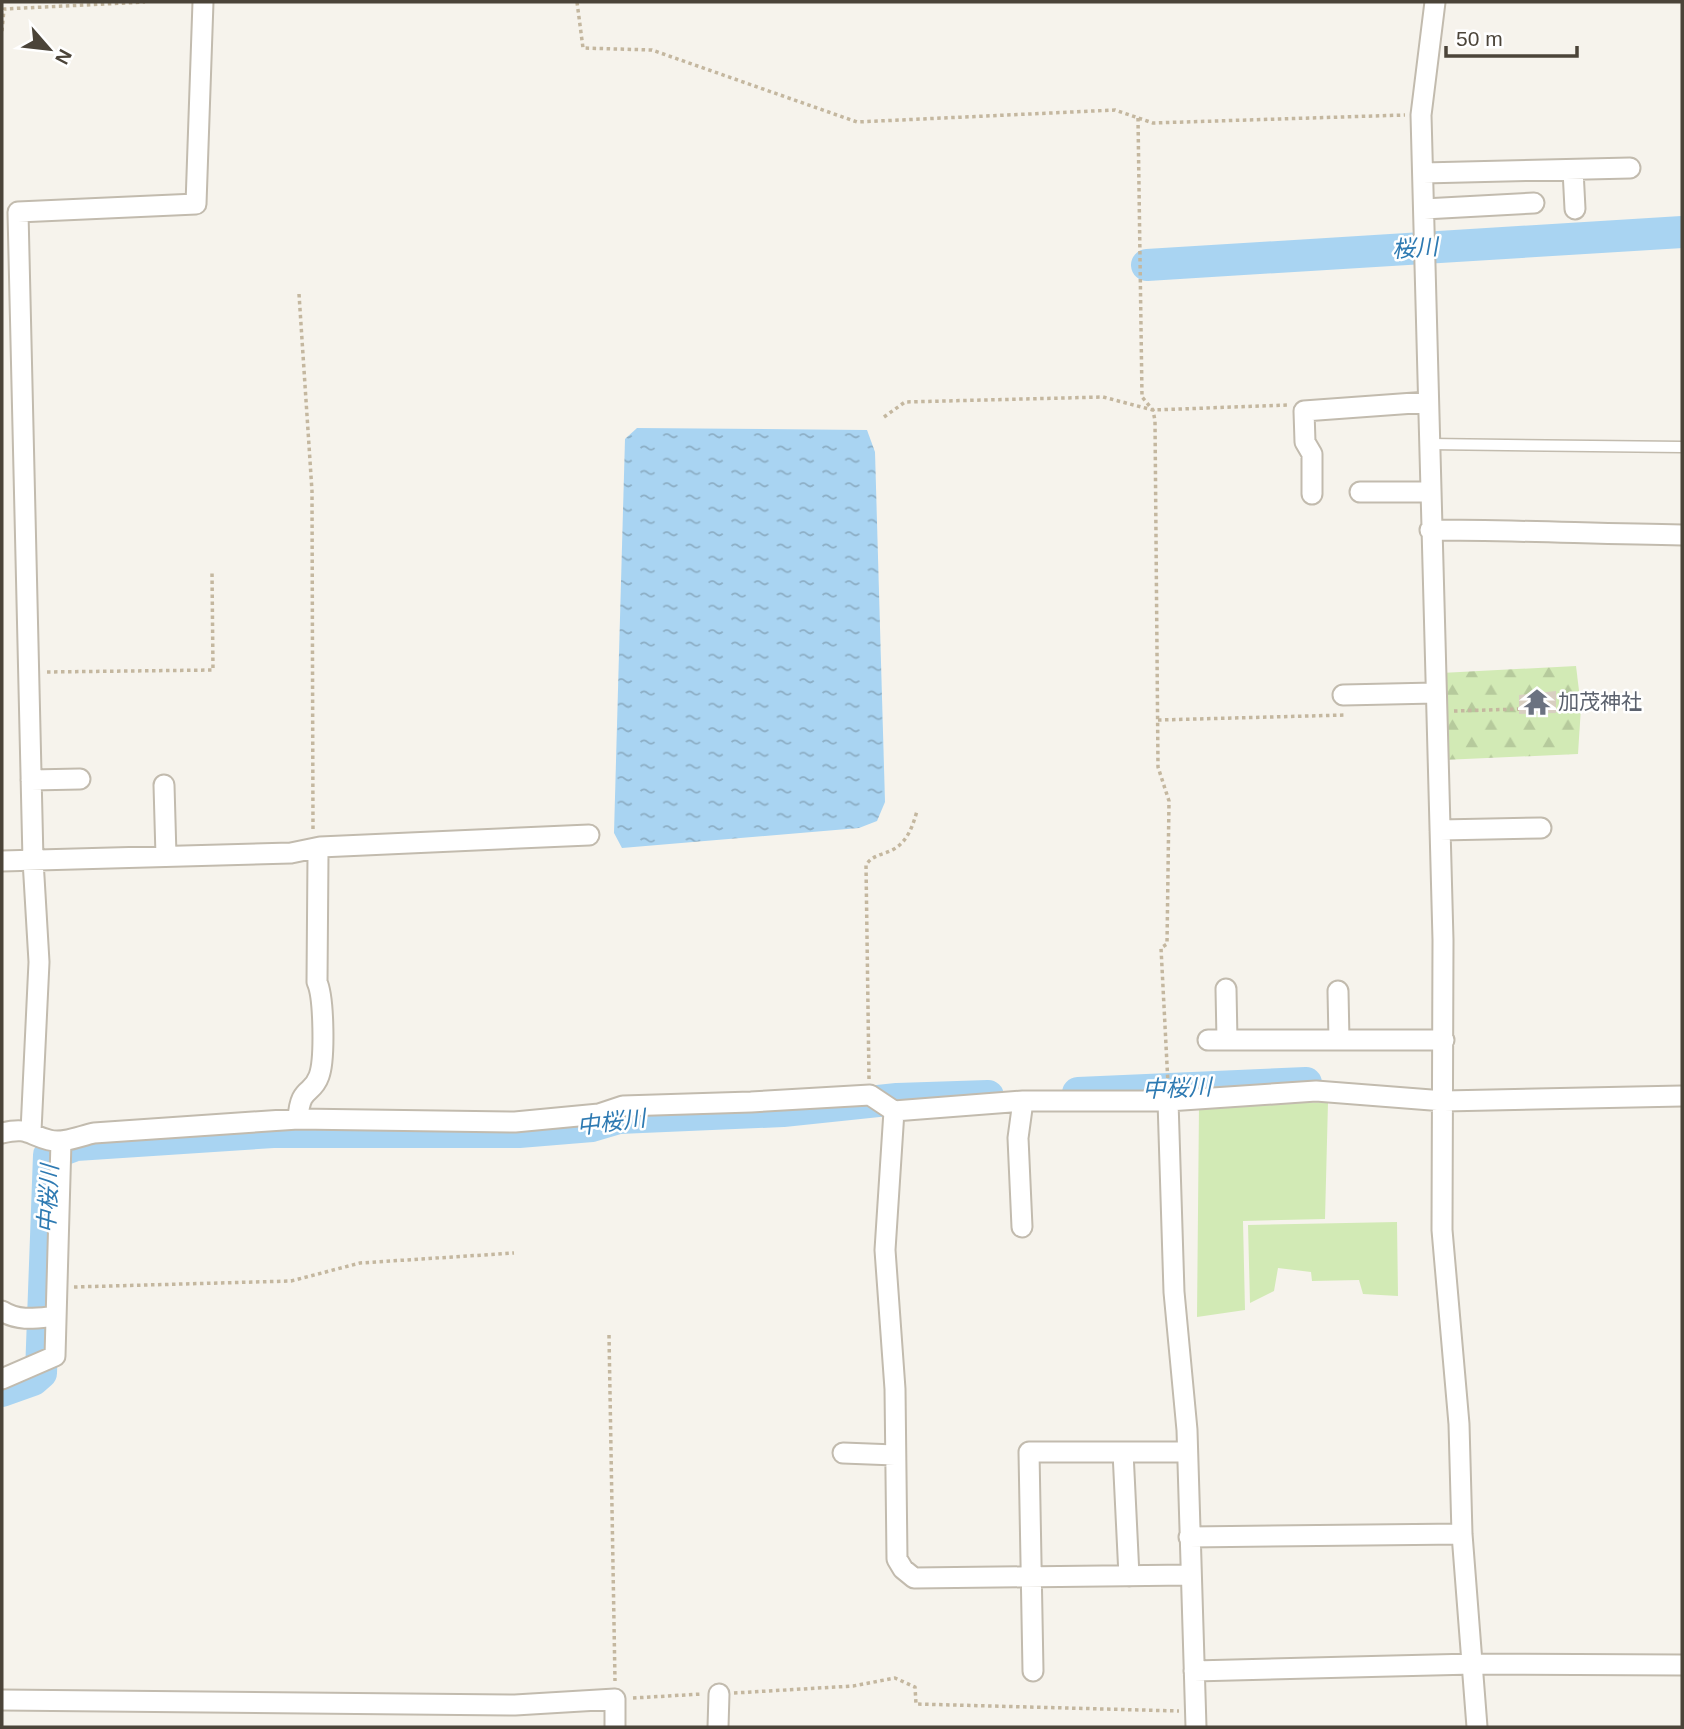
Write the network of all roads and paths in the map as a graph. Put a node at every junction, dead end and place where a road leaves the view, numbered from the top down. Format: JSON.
{"nodes":[{"id":1,"x":145,"y":2,"type":"edge"},
{"id":2,"x":203,"y":2,"type":"edge"},
{"id":3,"x":577,"y":2,"type":"edge"},
{"id":4,"x":1435,"y":2,"type":"edge"},
{"id":5,"x":2,"y":31,"type":"edge"},
{"id":6,"x":1421,"y":115,"type":"junction"},
{"id":7,"x":1139,"y":118,"type":"junction"},
{"id":8,"x":1630,"y":168,"type":"dead end"},
{"id":9,"x":1573,"y":170,"type":"junction"},
{"id":10,"x":1423,"y":173,"type":"junction"},
{"id":11,"x":1534,"y":203,"type":"dead end"},
{"id":12,"x":1424,"y":209,"type":"junction"},
{"id":13,"x":1575,"y":209,"type":"dead end"},
{"id":14,"x":299,"y":294,"type":"dead end"},
{"id":15,"x":1428,"y":402,"type":"junction"},
{"id":16,"x":1153,"y":410,"type":"junction"},
{"id":17,"x":1304,"y":411,"type":"junction"},
{"id":18,"x":884,"y":417,"type":"dead end"},
{"id":19,"x":1429,"y":444,"type":"junction"},
{"id":20,"x":1682,"y":447,"type":"edge"},
{"id":21,"x":1360,"y":492,"type":"dead end"},
{"id":22,"x":1430,"y":492,"type":"junction"},
{"id":23,"x":1312,"y":494,"type":"dead end"},
{"id":24,"x":1430,"y":530,"type":"junction"},
{"id":25,"x":1682,"y":535,"type":"edge"},
{"id":26,"x":212,"y":572,"type":"dead end"},
{"id":27,"x":29,"y":672,"type":"junction"},
{"id":28,"x":1343,"y":695,"type":"dead end"},
{"id":29,"x":1436,"y":703,"type":"junction"},
{"id":30,"x":1519,"y":709,"type":"dead end"},
{"id":31,"x":1353,"y":715,"type":"dead end"},
{"id":32,"x":1158,"y":720,"type":"junction"},
{"id":33,"x":80,"y":779,"type":"dead end"},
{"id":34,"x":32,"y":780,"type":"junction"},
{"id":35,"x":164,"y":785,"type":"dead end"},
{"id":36,"x":917,"y":811,"type":"dead end"},
{"id":37,"x":1541,"y":828,"type":"dead end"},
{"id":38,"x":1440,"y":830,"type":"junction"},
{"id":39,"x":589,"y":835,"type":"dead end"},
{"id":40,"x":313,"y":849,"type":"junction"},
{"id":41,"x":166,"y":856,"type":"junction"},
{"id":42,"x":33,"y":860,"type":"junction"},
{"id":43,"x":2,"y":861,"type":"edge"},
{"id":44,"x":1226,"y":989,"type":"dead end"},
{"id":45,"x":1338,"y":991,"type":"dead end"},
{"id":46,"x":1339,"y":1040,"type":"junction"},
{"id":47,"x":1444,"y":1040,"type":"junction"},
{"id":48,"x":1168,"y":1093,"type":"junction"},
{"id":49,"x":1682,"y":1096,"type":"edge"},
{"id":50,"x":1023,"y":1101,"type":"junction"},
{"id":51,"x":1444,"y":1101,"type":"junction"},
{"id":52,"x":881,"y":1103,"type":"junction"},
{"id":53,"x":298,"y":1119,"type":"junction"},
{"id":54,"x":31,"y":1130,"type":"junction"},
{"id":55,"x":2,"y":1133,"type":"edge"},
{"id":56,"x":61,"y":1148,"type":"junction"},
{"id":57,"x":1022,"y":1227,"type":"dead end"},
{"id":58,"x":514,"y":1253,"type":"dead end"},
{"id":59,"x":57,"y":1288,"type":"junction"},
{"id":60,"x":2,"y":1311,"type":"edge"},
{"id":61,"x":50,"y":1316,"type":"junction"},
{"id":62,"x":609,"y":1335,"type":"dead end"},
{"id":63,"x":2,"y":1379,"type":"edge"},
{"id":64,"x":1123,"y":1452,"type":"junction"},
{"id":65,"x":1187,"y":1452,"type":"junction"},
{"id":66,"x":843,"y":1453,"type":"dead end"},
{"id":67,"x":895,"y":1455,"type":"junction"},
{"id":68,"x":1462,"y":1534,"type":"junction"},
{"id":69,"x":1189,"y":1537,"type":"junction"},
{"id":70,"x":1190,"y":1575,"type":"junction"},
{"id":71,"x":1129,"y":1576,"type":"junction"},
{"id":72,"x":1031,"y":1577,"type":"junction"},
{"id":73,"x":1473,"y":1664,"type":"junction"},
{"id":74,"x":1682,"y":1665,"type":"edge"},
{"id":75,"x":1033,"y":1671,"type":"dead end"},
{"id":76,"x":1194,"y":1671,"type":"junction"},
{"id":77,"x":719,"y":1693,"type":"junction"},
{"id":78,"x":615,"y":1699,"type":"junction"},
{"id":79,"x":2,"y":1700,"type":"edge"},
{"id":80,"x":1195,"y":1719,"type":"edge"},
{"id":81,"x":615,"y":1727,"type":"edge"},
{"id":82,"x":718,"y":1727,"type":"edge"},
{"id":83,"x":1477,"y":1727,"type":"edge"}],
"edges":[{"from":1,"to":5,"type":"path"},
{"from":2,"to":27,"type":"street"},
{"from":3,"to":7,"type":"path"},
{"from":4,"to":6,"type":"street"},
{"from":6,"to":7,"type":"path"},
{"from":6,"to":10,"type":"street"},
{"from":7,"to":16,"type":"path"},
{"from":8,"to":9,"type":"street"},
{"from":9,"to":10,"type":"street"},
{"from":9,"to":13,"type":"street"},
{"from":10,"to":12,"type":"street"},
{"from":11,"to":12,"type":"street"},
{"from":12,"to":15,"type":"street"},
{"from":14,"to":40,"type":"path"},
{"from":15,"to":17,"type":"street"},
{"from":15,"to":19,"type":"street"},
{"from":16,"to":17,"type":"path"},
{"from":16,"to":18,"type":"path"},
{"from":16,"to":32,"type":"path"},
{"from":17,"to":23,"type":"street"},
{"from":19,"to":20,"type":"lane"},
{"from":19,"to":22,"type":"street"},
{"from":21,"to":22,"type":"street"},
{"from":22,"to":24,"type":"street"},
{"from":24,"to":25,"type":"street"},
{"from":24,"to":29,"type":"street"},
{"from":26,"to":27,"type":"path"},
{"from":27,"to":34,"type":"street"},
{"from":28,"to":29,"type":"street"},
{"from":29,"to":30,"type":"path"},
{"from":29,"to":38,"type":"street"},
{"from":31,"to":32,"type":"path"},
{"from":32,"to":48,"type":"path"},
{"from":33,"to":34,"type":"street"},
{"from":34,"to":42,"type":"street"},
{"from":35,"to":41,"type":"street"},
{"from":36,"to":52,"type":"path"},
{"from":37,"to":38,"type":"street"},
{"from":38,"to":47,"type":"street"},
{"from":39,"to":40,"type":"street"},
{"from":40,"to":41,"type":"street"},
{"from":40,"to":53,"type":"street"},
{"from":41,"to":42,"type":"street"},
{"from":42,"to":43,"type":"street"},
{"from":42,"to":54,"type":"street"},
{"from":44,"to":46,"type":"street"},
{"from":45,"to":46,"type":"street"},
{"from":46,"to":47,"type":"street"},
{"from":47,"to":51,"type":"street"},
{"from":48,"to":50,"type":"street"},
{"from":48,"to":51,"type":"street"},
{"from":48,"to":65,"type":"street"},
{"from":49,"to":51,"type":"street"},
{"from":50,"to":52,"type":"street"},
{"from":50,"to":57,"type":"street"},
{"from":51,"to":68,"type":"street"},
{"from":52,"to":53,"type":"street"},
{"from":52,"to":67,"type":"street"},
{"from":53,"to":56,"type":"street"},
{"from":54,"to":55,"type":"street"},
{"from":54,"to":56,"type":"street"},
{"from":56,"to":59,"type":"street"},
{"from":58,"to":59,"type":"path"},
{"from":59,"to":61,"type":"street"},
{"from":60,"to":61,"type":"street"},
{"from":61,"to":63,"type":"street"},
{"from":62,"to":78,"type":"path"},
{"from":64,"to":65,"type":"street"},
{"from":64,"to":71,"type":"street"},
{"from":64,"to":72,"type":"street"},
{"from":65,"to":69,"type":"street"},
{"from":66,"to":67,"type":"street"},
{"from":67,"to":72,"type":"street"},
{"from":68,"to":69,"type":"street"},
{"from":68,"to":73,"type":"street"},
{"from":69,"to":70,"type":"street"},
{"from":70,"to":71,"type":"street"},
{"from":70,"to":76,"type":"street"},
{"from":71,"to":72,"type":"street"},
{"from":72,"to":75,"type":"street"},
{"from":73,"to":74,"type":"street"},
{"from":73,"to":76,"type":"street"},
{"from":73,"to":83,"type":"street"},
{"from":76,"to":80,"type":"street"},
{"from":77,"to":78,"type":"path"},
{"from":77,"to":80,"type":"path"},
{"from":77,"to":82,"type":"street"},
{"from":78,"to":79,"type":"street"},
{"from":78,"to":81,"type":"street"}]}
